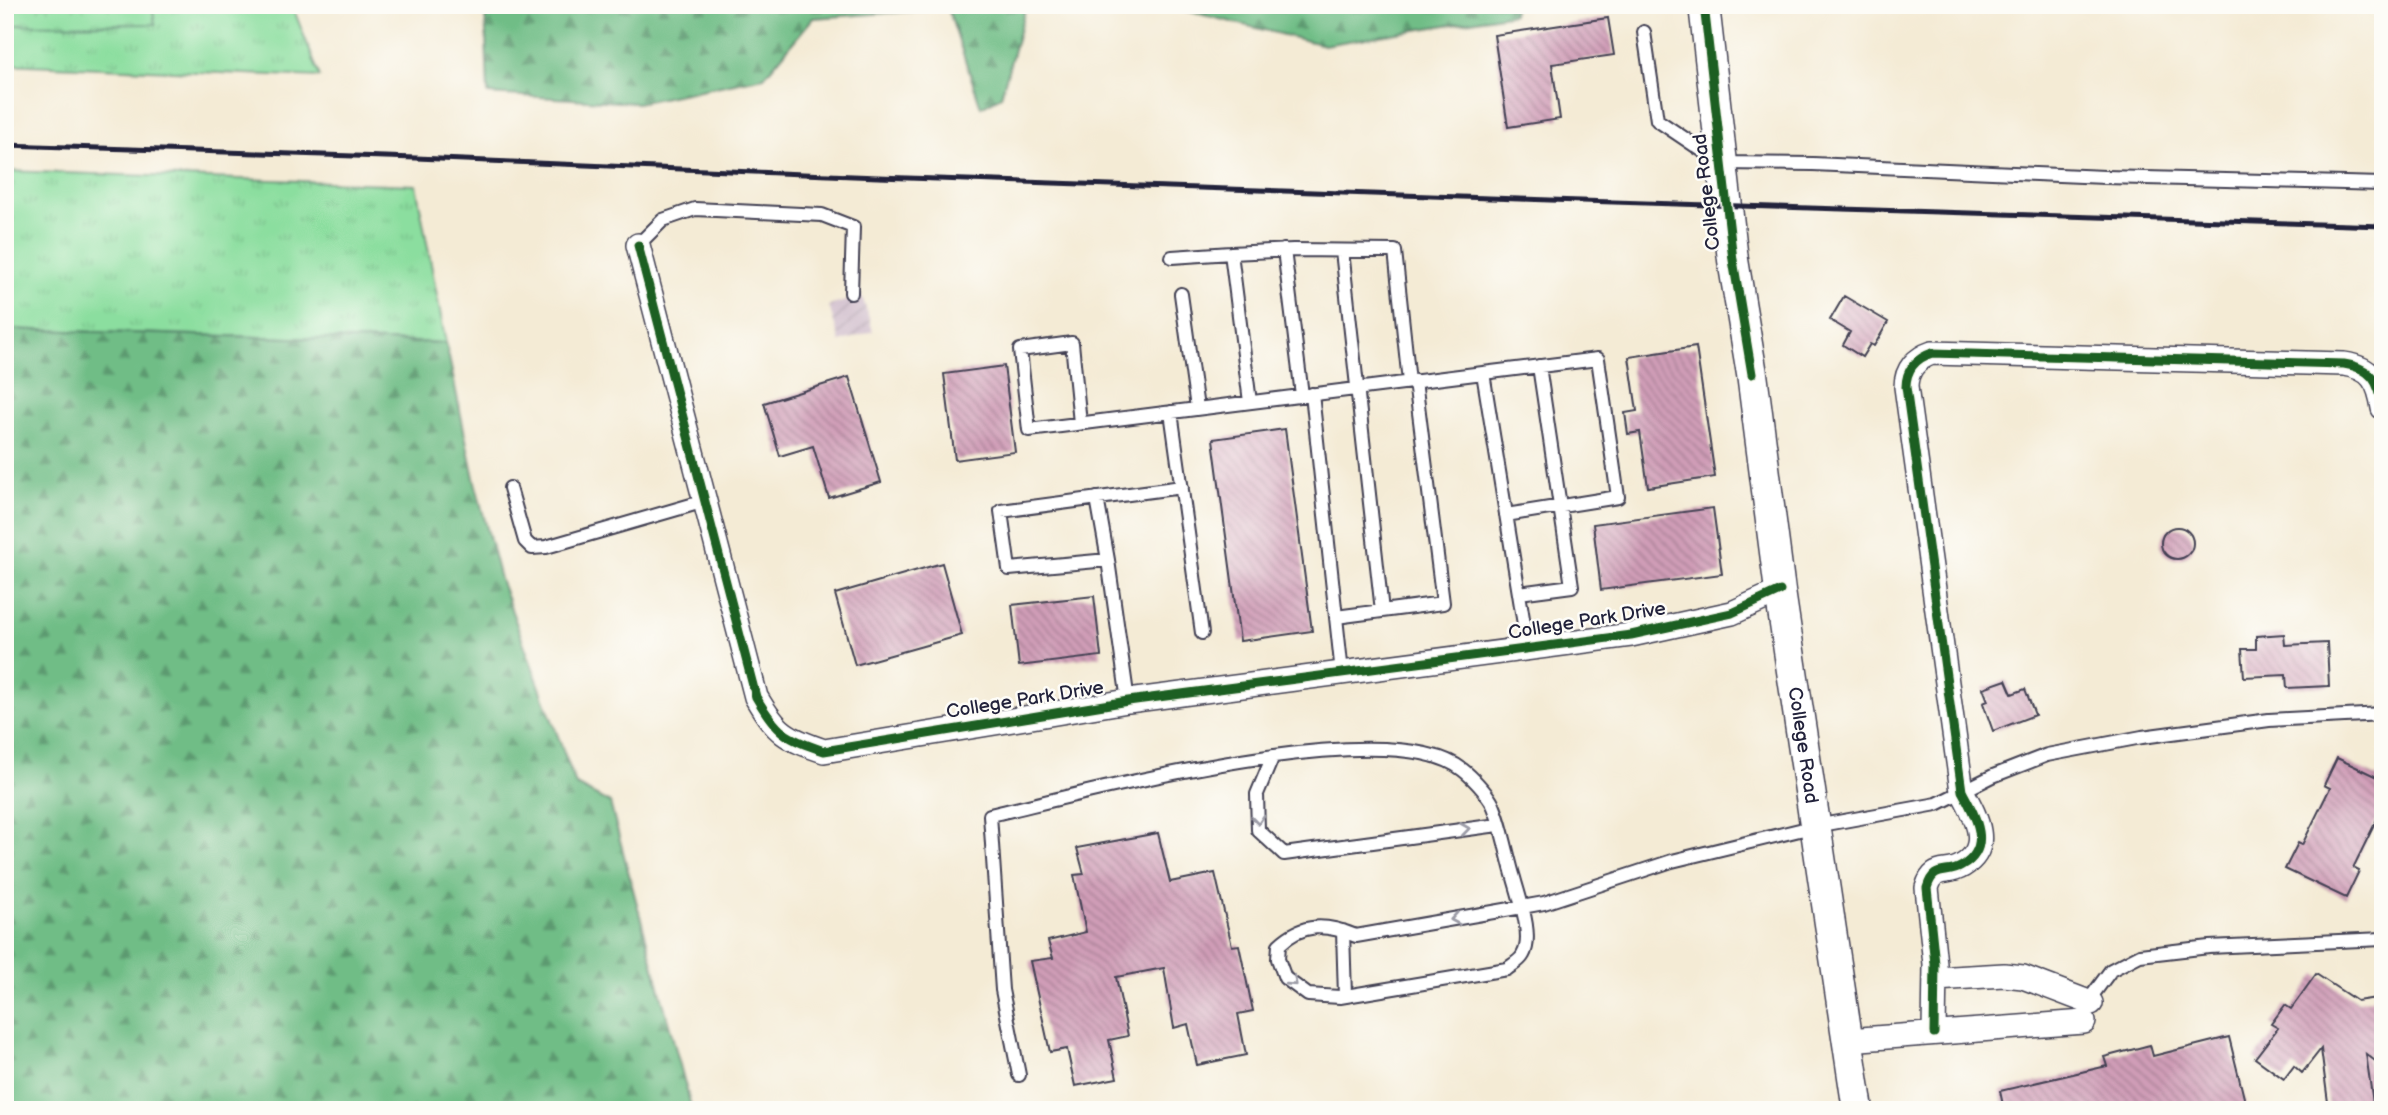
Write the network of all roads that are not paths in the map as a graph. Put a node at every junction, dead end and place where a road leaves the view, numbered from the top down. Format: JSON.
{"nodes":[{"id":1,"x":1703,"y":5,"type":"edge"},
{"id":2,"x":1644,"y":32,"type":"dead end"},
{"id":3,"x":1721,"y":163,"type":"junction"},
{"id":4,"x":2383,"y":184,"type":"edge"},
{"id":5,"x":638,"y":245,"type":"joint"},
{"id":6,"x":1284,"y":250,"type":"junction"},
{"id":7,"x":1342,"y":251,"type":"junction"},
{"id":8,"x":1231,"y":253,"type":"junction"},
{"id":9,"x":1172,"y":257,"type":"dead end"},
{"id":10,"x":851,"y":293,"type":"dead end"},
{"id":11,"x":1181,"y":295,"type":"dead end"},
{"id":12,"x":1539,"y":366,"type":"junction"},
{"id":13,"x":1483,"y":373,"type":"junction"},
{"id":14,"x":1412,"y":382,"type":"junction"},
{"id":15,"x":1357,"y":389,"type":"junction"},
{"id":16,"x":1307,"y":395,"type":"junction"},
{"id":17,"x":1250,"y":402,"type":"junction"},
{"id":18,"x":1197,"y":408,"type":"junction"},
{"id":19,"x":2383,"y":408,"type":"edge"},
{"id":20,"x":1171,"y":412,"type":"junction"},
{"id":21,"x":1080,"y":423,"type":"junction"},
{"id":22,"x":1182,"y":487,"type":"junction"},
{"id":23,"x":510,"y":488,"type":"dead end"},
{"id":24,"x":1097,"y":498,"type":"junction"},
{"id":25,"x":705,"y":501,"type":"junction"},
{"id":26,"x":1560,"y":506,"type":"junction"},
{"id":27,"x":1506,"y":515,"type":"junction"},
{"id":28,"x":1108,"y":560,"type":"junction"},
{"id":29,"x":1780,"y":591,"type":"junction"},
{"id":30,"x":1519,"y":593,"type":"junction"},
{"id":31,"x":1382,"y":611,"type":"junction"},
{"id":32,"x":1336,"y":617,"type":"junction"},
{"id":33,"x":1202,"y":633,"type":"dead end"},
{"id":34,"x":1528,"y":649,"type":"junction"},
{"id":35,"x":1342,"y":673,"type":"junction"},
{"id":36,"x":1128,"y":701,"type":"junction"},
{"id":37,"x":2383,"y":715,"type":"edge"},
{"id":38,"x":1273,"y":756,"type":"junction"},
{"id":39,"x":1962,"y":792,"type":"junction"},
{"id":40,"x":1498,"y":825,"type":"junction"},
{"id":41,"x":1816,"y":826,"type":"junction"},
{"id":42,"x":1522,"y":907,"type":"junction"},
{"id":43,"x":1343,"y":931,"type":"junction"},
{"id":44,"x":2383,"y":939,"type":"edge"},
{"id":45,"x":1935,"y":979,"type":"junction"},
{"id":46,"x":1345,"y":996,"type":"junction"},
{"id":47,"x":2087,"y":1012,"type":"junction"},
{"id":48,"x":1934,"y":1033,"type":"junction"},
{"id":49,"x":1848,"y":1040,"type":"junction"},
{"id":50,"x":1019,"y":1075,"type":"dead end"},
{"id":51,"x":1858,"y":1110,"type":"edge"}],
"edges":[{"from":1,"to":3,"type":"street","name":"College Road"},
{"from":2,"to":3,"type":"lane"},
{"from":3,"to":4,"type":"lane"},
{"from":3,"to":29,"type":"street","name":"College Road"},
{"from":5,"to":10,"type":"lane"},
{"from":5,"to":25,"type":"street","name":"College Park Drive"},
{"from":6,"to":7,"type":"lane"},
{"from":6,"to":8,"type":"lane"},
{"from":6,"to":16,"type":"lane"},
{"from":7,"to":14,"type":"lane"},
{"from":7,"to":15,"type":"lane"},
{"from":8,"to":9,"type":"lane"},
{"from":8,"to":17,"type":"lane"},
{"from":11,"to":18,"type":"lane"},
{"from":12,"to":13,"type":"lane"},
{"from":12,"to":26,"type":"lane"},
{"from":12,"to":26,"type":"lane"},
{"from":13,"to":14,"type":"lane"},
{"from":13,"to":27,"type":"lane"},
{"from":14,"to":15,"type":"lane"},
{"from":14,"to":31,"type":"lane"},
{"from":15,"to":16,"type":"lane"},
{"from":15,"to":31,"type":"lane"},
{"from":16,"to":17,"type":"lane"},
{"from":16,"to":32,"type":"lane"},
{"from":17,"to":18,"type":"lane"},
{"from":18,"to":20,"type":"lane"},
{"from":19,"to":39,"type":"street"},
{"from":20,"to":21,"type":"lane"},
{"from":20,"to":22,"type":"lane"},
{"from":21,"to":21,"type":"lane"},
{"from":22,"to":24,"type":"lane"},
{"from":22,"to":33,"type":"lane"},
{"from":23,"to":25,"type":"lane"},
{"from":24,"to":28,"type":"lane"},
{"from":24,"to":28,"type":"lane"},
{"from":25,"to":36,"type":"street","name":"College Park Drive"},
{"from":26,"to":27,"type":"lane"},
{"from":26,"to":30,"type":"lane"},
{"from":27,"to":30,"type":"lane"},
{"from":28,"to":36,"type":"lane"},
{"from":29,"to":34,"type":"street","name":"College Park Drive"},
{"from":29,"to":41,"type":"street","name":"College Road"},
{"from":30,"to":34,"type":"lane"},
{"from":31,"to":32,"type":"lane"},
{"from":32,"to":35,"type":"lane"},
{"from":34,"to":35,"type":"street","name":"College Park Drive"},
{"from":35,"to":36,"type":"street","name":"College Park Drive"},
{"from":37,"to":39,"type":"lane"},
{"from":38,"to":40,"type":"lane"},
{"from":38,"to":40,"type":"lane","one_way":true},
{"from":38,"to":50,"type":"lane"},
{"from":39,"to":41,"type":"lane"},
{"from":39,"to":45,"type":"street"},
{"from":40,"to":42,"type":"lane"},
{"from":41,"to":42,"type":"lane"},
{"from":41,"to":49,"type":"street","name":"College Road"},
{"from":42,"to":43,"type":"lane","one_way":true},
{"from":42,"to":46,"type":"lane"},
{"from":43,"to":46,"type":"lane"},
{"from":43,"to":46,"type":"lane","one_way":true},
{"from":44,"to":47,"type":"lane"},
{"from":45,"to":47,"type":"street"},
{"from":45,"to":48,"type":"street"},
{"from":47,"to":48,"type":"street"},
{"from":48,"to":49,"type":"street"},
{"from":49,"to":51,"type":"street","name":"College Road"}]}
